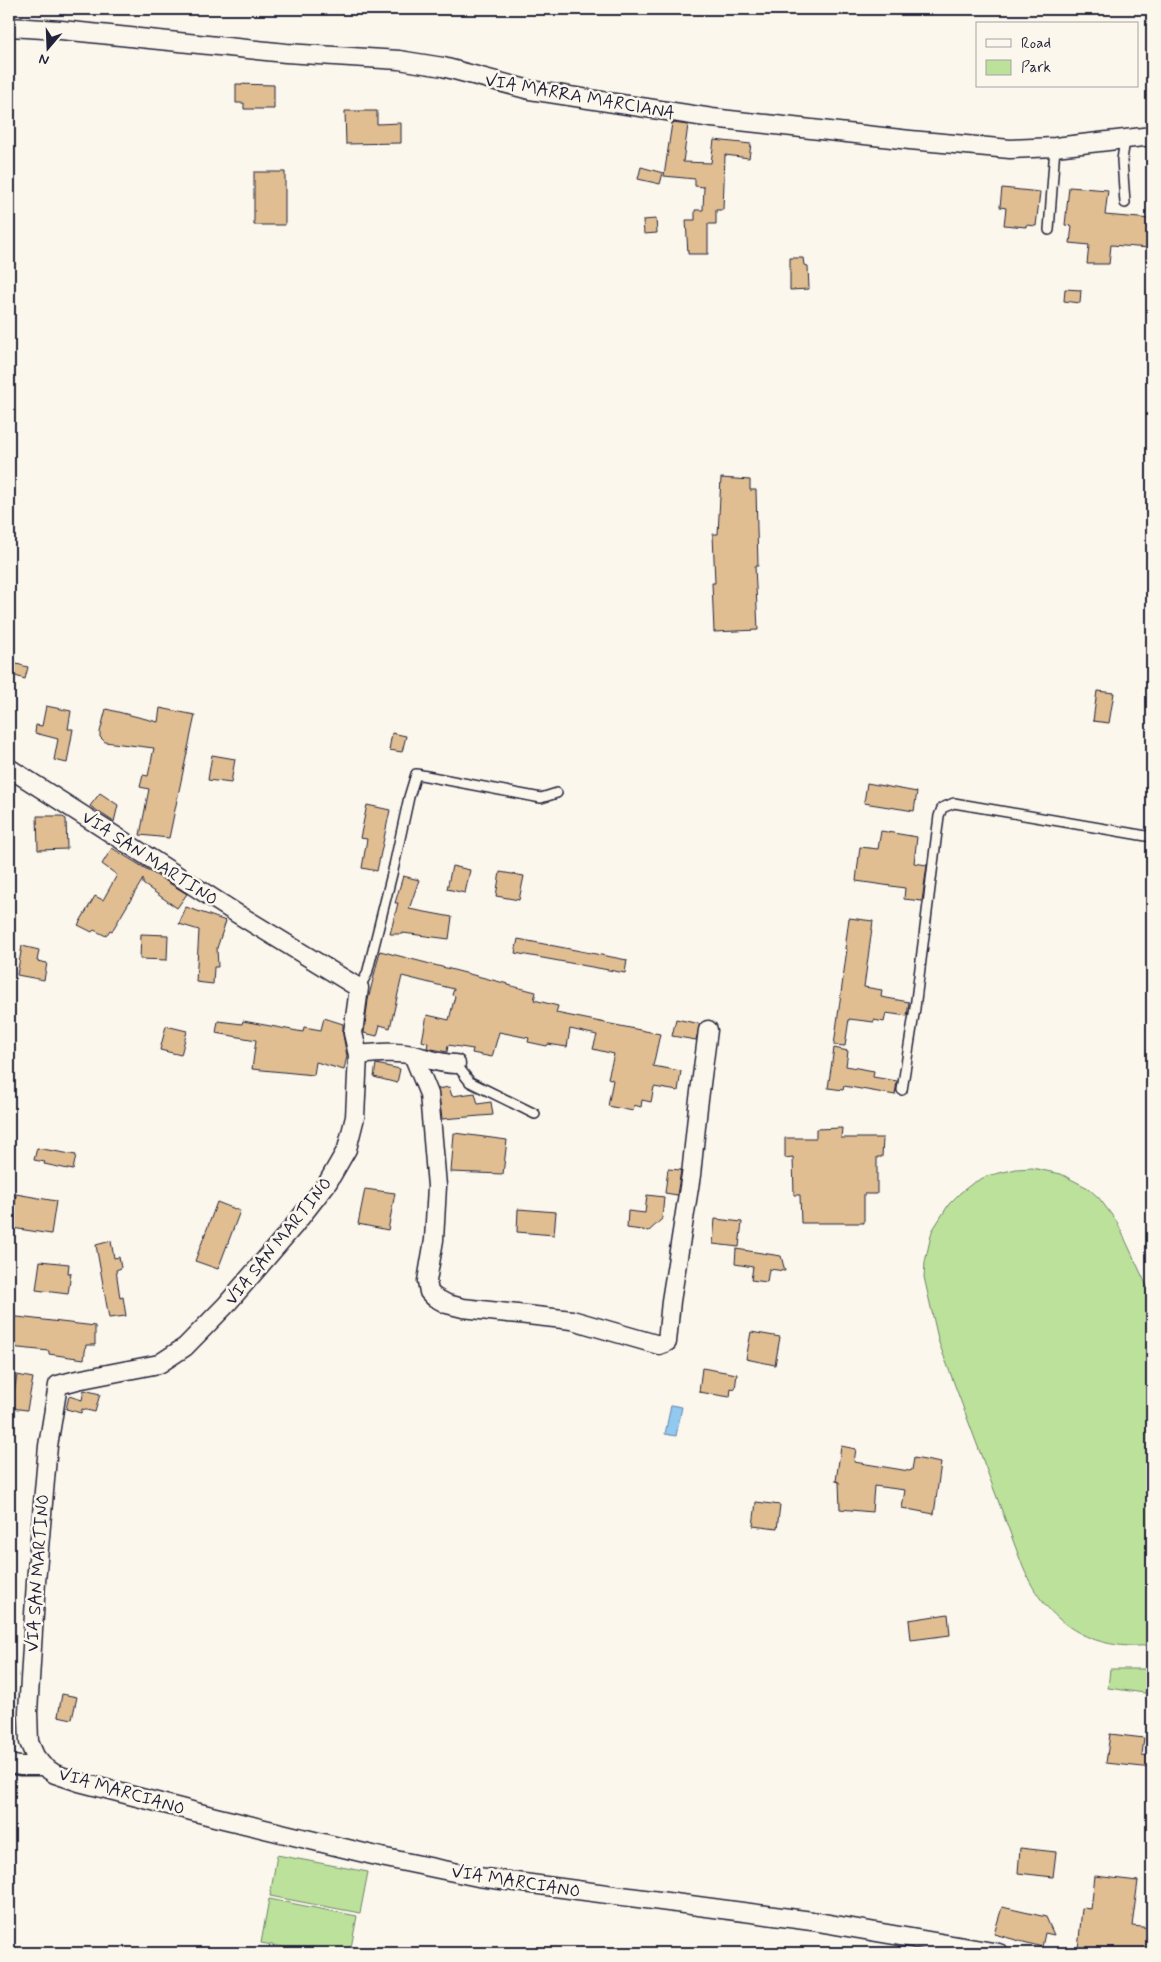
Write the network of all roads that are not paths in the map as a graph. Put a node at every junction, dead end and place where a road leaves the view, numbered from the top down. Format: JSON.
{"nodes":[{"id":1,"x":9,"y":27,"type":"edge"},
{"id":2,"x":1152,"y":136,"type":"edge"},
{"id":3,"x":1125,"y":140,"type":"junction"},
{"id":4,"x":1055,"y":147,"type":"junction"},
{"id":5,"x":1125,"y":203,"type":"dead end"},
{"id":6,"x":1049,"y":230,"type":"dead end"},
{"id":7,"x":9,"y":768,"type":"edge"},
{"id":8,"x":557,"y":794,"type":"dead end"},
{"id":9,"x":1152,"y":838,"type":"edge"},
{"id":10,"x":359,"y":988,"type":"junction"},
{"id":11,"x":708,"y":1030,"type":"dead end"},
{"id":12,"x":358,"y":1055,"type":"junction"},
{"id":13,"x":413,"y":1055,"type":"junction"},
{"id":14,"x":456,"y":1064,"type":"joint"},
{"id":15,"x":902,"y":1090,"type":"dead end"},
{"id":16,"x":535,"y":1114,"type":"dead end"},
{"id":17,"x":9,"y":1764,"type":"edge"},
{"id":18,"x":43,"y":1766,"type":"junction"},
{"id":19,"x":999,"y":1953,"type":"edge"}],
"edges":[{"from":1,"to":4,"type":"street","name":"VIA MARRA MARCIANA"},
{"from":2,"to":3,"type":"street","name":"VIA MARRA MARCIANA"},
{"from":3,"to":4,"type":"street","name":"VIA MARRA MARCIANA"},
{"from":3,"to":5,"type":"lane"},
{"from":4,"to":6,"type":"lane"},
{"from":7,"to":10,"type":"street","name":"VIA SAN MARTINO"},
{"from":8,"to":10,"type":"lane"},
{"from":9,"to":15,"type":"lane"},
{"from":10,"to":12,"type":"street","name":"VIA SAN MARTINO"},
{"from":11,"to":13,"type":"street"},
{"from":12,"to":13,"type":"street"},
{"from":12,"to":18,"type":"street","name":"VIA SAN MARTINO"},
{"from":13,"to":14,"type":"street"},
{"from":14,"to":16,"type":"lane"},
{"from":17,"to":18,"type":"street"},
{"from":18,"to":19,"type":"street","name":"VIA MARCIANO"}]}
